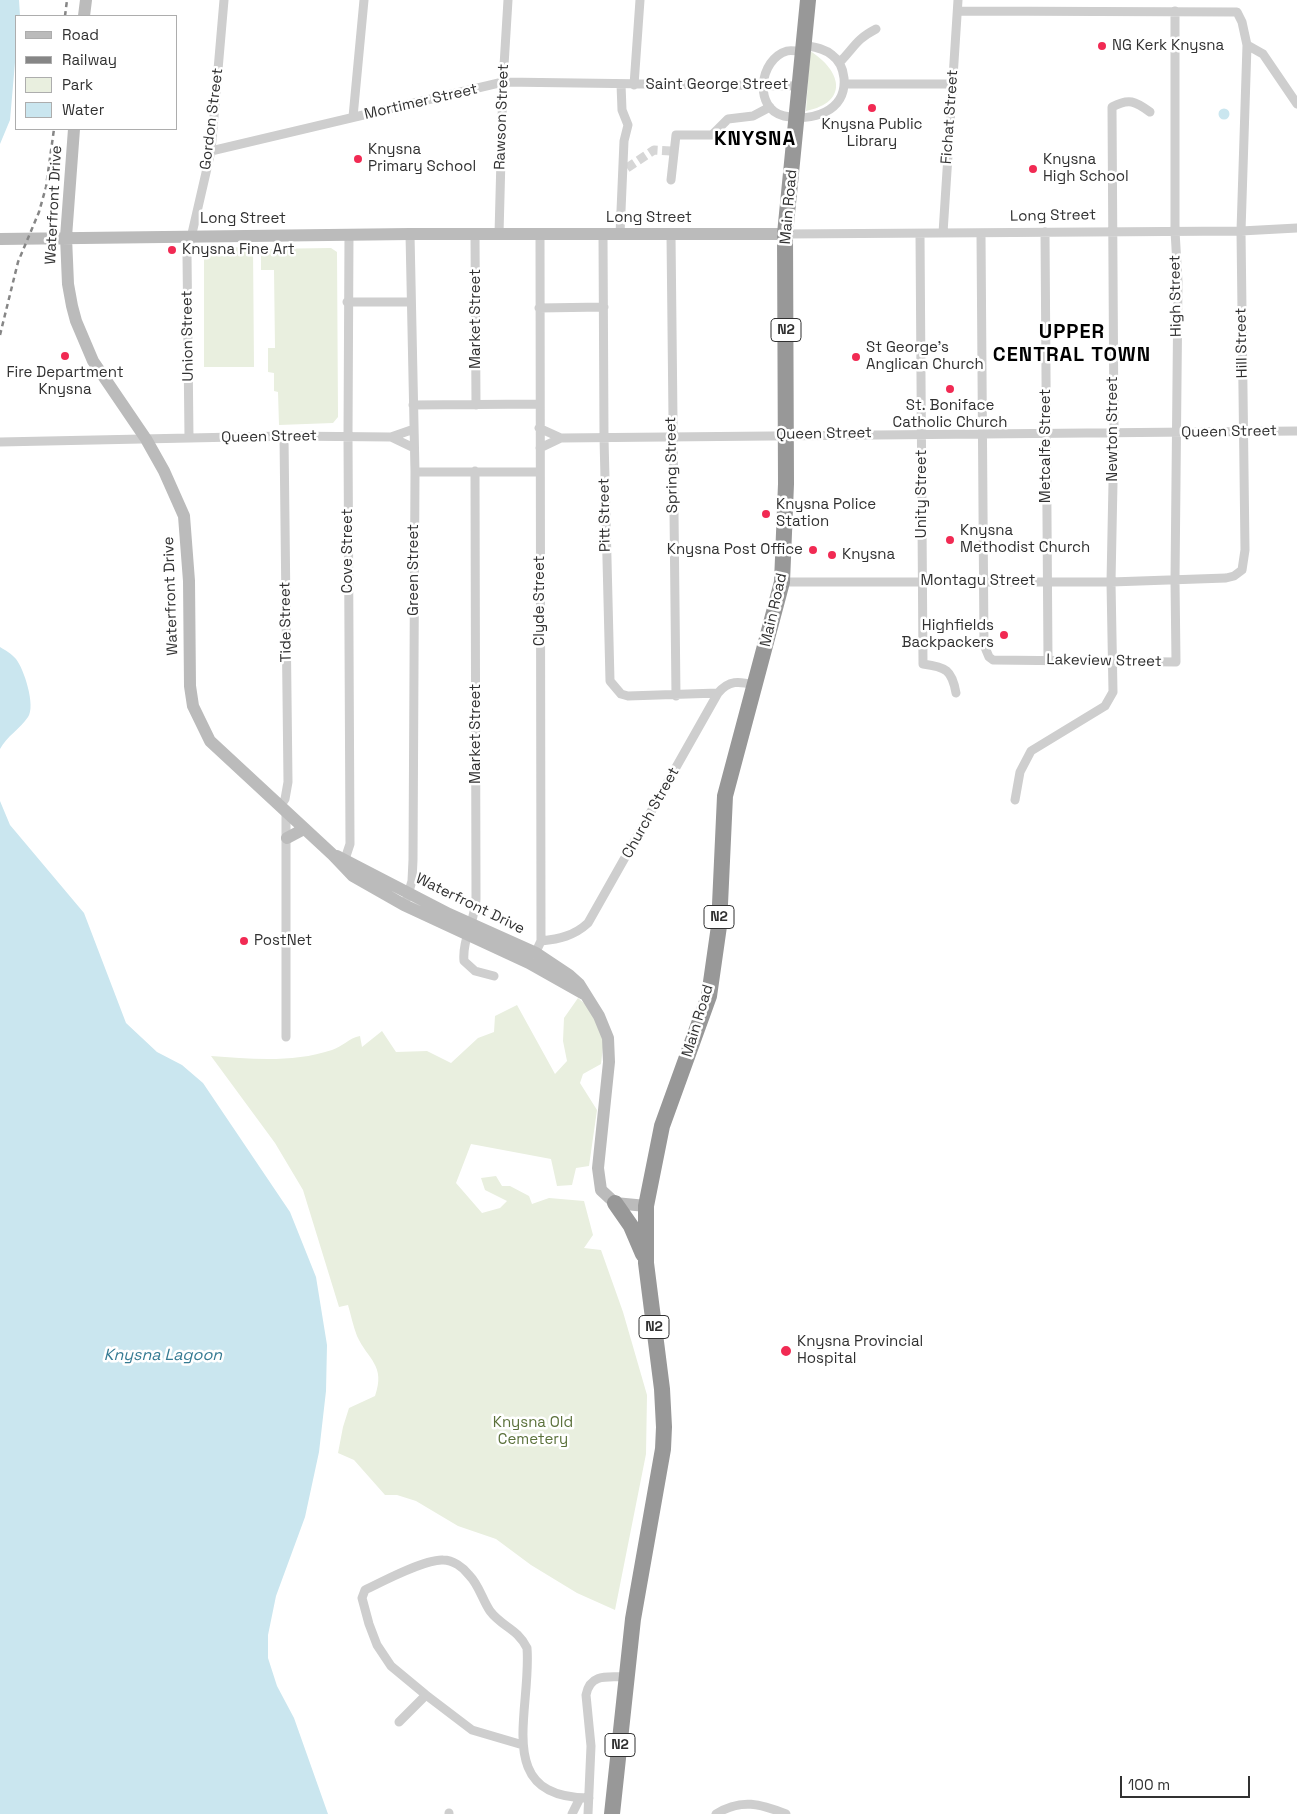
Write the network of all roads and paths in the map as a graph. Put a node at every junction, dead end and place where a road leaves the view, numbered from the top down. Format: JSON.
{"nodes":[{"id":1,"x":86,"y":0,"type":"edge"},
{"id":2,"x":224,"y":0,"type":"edge"},
{"id":3,"x":364,"y":0,"type":"edge"},
{"id":4,"x":508,"y":0,"type":"edge"},
{"id":5,"x":640,"y":0,"type":"edge"},
{"id":6,"x":808,"y":0,"type":"edge"},
{"id":7,"x":958,"y":0,"type":"edge"},
{"id":8,"x":958,"y":11,"type":"junction"},
{"id":9,"x":1174,"y":12,"type":"junction"},
{"id":10,"x":84,"y":15,"type":"edge"},
{"id":11,"x":876,"y":29,"type":"dead end"},
{"id":12,"x":1246,"y":45,"type":"junction"},
{"id":13,"x":803,"y":49,"type":"junction"},
{"id":14,"x":839,"y":63,"type":"junction"},
{"id":15,"x":503,"y":82,"type":"junction"},
{"id":16,"x":621,"y":84,"type":"junction"},
{"id":17,"x":634,"y":84,"type":"junction"},
{"id":18,"x":845,"y":84,"type":"junction"},
{"id":19,"x":953,"y":84,"type":"junction"},
{"id":20,"x":763,"y":85,"type":"junction"},
{"id":21,"x":799,"y":86,"type":"junction"},
{"id":22,"x":1297,"y":104,"type":"edge"},
{"id":23,"x":770,"y":107,"type":"junction"},
{"id":24,"x":1150,"y":112,"type":"dead end"},
{"id":25,"x":353,"y":117,"type":"junction"},
{"id":26,"x":797,"y":117,"type":"junction"},
{"id":27,"x":74,"y":130,"type":"edge"},
{"id":28,"x":211,"y":151,"type":"junction"},
{"id":29,"x":671,"y":180,"type":"dead end"},
{"id":30,"x":1297,"y":228,"type":"edge"},
{"id":31,"x":1112,"y":230,"type":"junction"},
{"id":32,"x":1175,"y":231,"type":"junction"},
{"id":33,"x":1241,"y":231,"type":"junction"},
{"id":34,"x":1045,"y":232,"type":"junction"},
{"id":35,"x":943,"y":233,"type":"junction"},
{"id":36,"x":349,"y":234,"type":"junction"},
{"id":37,"x":410,"y":234,"type":"junction"},
{"id":38,"x":475,"y":234,"type":"junction"},
{"id":39,"x":498,"y":234,"type":"junction"},
{"id":40,"x":603,"y":234,"type":"junction"},
{"id":41,"x":620,"y":234,"type":"junction"},
{"id":42,"x":785,"y":234,"type":"junction"},
{"id":43,"x":920,"y":234,"type":"junction"},
{"id":44,"x":981,"y":234,"type":"junction"},
{"id":45,"x":540,"y":235,"type":"junction"},
{"id":46,"x":670,"y":235,"type":"junction"},
{"id":47,"x":191,"y":236,"type":"junction"},
{"id":48,"x":66,"y":237,"type":"junction"},
{"id":49,"x":0,"y":239,"type":"edge"},
{"id":50,"x":348,"y":302,"type":"junction"},
{"id":51,"x":411,"y":302,"type":"junction"},
{"id":52,"x":604,"y":307,"type":"junction"},
{"id":53,"x":539,"y":308,"type":"junction"},
{"id":54,"x":539,"y":404,"type":"junction"},
{"id":55,"x":413,"y":405,"type":"junction"},
{"id":56,"x":476,"y":405,"type":"junction"},
{"id":57,"x":539,"y":428,"type":"junction"},
{"id":58,"x":414,"y":429,"type":"junction"},
{"id":59,"x":1244,"y":431,"type":"junction"},
{"id":60,"x":1297,"y":431,"type":"edge"},
{"id":61,"x":923,"y":433,"type":"junction"},
{"id":62,"x":1114,"y":433,"type":"junction"},
{"id":63,"x":1176,"y":433,"type":"junction"},
{"id":64,"x":982,"y":434,"type":"junction"},
{"id":65,"x":786,"y":435,"type":"junction"},
{"id":66,"x":1046,"y":435,"type":"junction"},
{"id":67,"x":284,"y":436,"type":"junction"},
{"id":68,"x":348,"y":436,"type":"junction"},
{"id":69,"x":671,"y":436,"type":"junction"},
{"id":70,"x":391,"y":437,"type":"junction"},
{"id":71,"x":189,"y":438,"type":"junction"},
{"id":72,"x":561,"y":438,"type":"junction"},
{"id":73,"x":604,"y":438,"type":"junction"},
{"id":74,"x":146,"y":439,"type":"junction"},
{"id":75,"x":0,"y":442,"type":"edge"},
{"id":76,"x":414,"y":448,"type":"junction"},
{"id":77,"x":540,"y":448,"type":"junction"},
{"id":78,"x":475,"y":471,"type":"junction"},
{"id":79,"x":414,"y":472,"type":"junction"},
{"id":80,"x":539,"y":472,"type":"junction"},
{"id":81,"x":922,"y":580,"type":"junction"},
{"id":82,"x":1174,"y":580,"type":"junction"},
{"id":83,"x":782,"y":582,"type":"junction"},
{"id":84,"x":983,"y":582,"type":"junction"},
{"id":85,"x":1047,"y":582,"type":"junction"},
{"id":86,"x":1111,"y":582,"type":"junction"},
{"id":87,"x":1048,"y":660,"type":"junction"},
{"id":88,"x":1112,"y":661,"type":"junction"},
{"id":89,"x":754,"y":685,"type":"junction"},
{"id":90,"x":718,"y":693,"type":"junction"},
{"id":91,"x":956,"y":693,"type":"dead end"},
{"id":92,"x":676,"y":696,"type":"junction"},
{"id":93,"x":1015,"y":800,"type":"dead end"},
{"id":94,"x":283,"y":808,"type":"junction"},
{"id":95,"x":304,"y":829,"type":"junction"},
{"id":96,"x":287,"y":838,"type":"junction"},
{"id":97,"x":344,"y":863,"type":"junction"},
{"id":98,"x":407,"y":899,"type":"junction"},
{"id":99,"x":471,"y":930,"type":"junction"},
{"id":100,"x":541,"y":941,"type":"junction"},
{"id":101,"x":532,"y":958,"type":"junction"},
{"id":102,"x":494,"y":976,"type":"dead end"},
{"id":103,"x":286,"y":1037,"type":"dead end"},
{"id":104,"x":615,"y":1202,"type":"junction"},
{"id":105,"x":646,"y":1206,"type":"junction"},
{"id":106,"x":646,"y":1263,"type":"junction"},
{"id":107,"x":626,"y":1677,"type":"junction"},
{"id":108,"x":426,"y":1695,"type":"junction"},
{"id":109,"x":399,"y":1722,"type":"dead end"},
{"id":110,"x":523,"y":1745,"type":"junction"},
{"id":111,"x":584,"y":1798,"type":"junction"},
{"id":112,"x":572,"y":1814,"type":"edge"},
{"id":113,"x":588,"y":1814,"type":"edge"},
{"id":114,"x":612,"y":1814,"type":"edge"},
{"id":115,"x":716,"y":1814,"type":"edge"},
{"id":116,"x":786,"y":1814,"type":"edge"}],
"edges":[{"from":1,"to":10,"type":"street"},
{"from":2,"to":28,"type":"street","name":"Gordon Street"},
{"from":3,"to":25,"type":"street"},
{"from":4,"to":15,"type":"street","name":"Rawson Street"},
{"from":5,"to":17,"type":"street"},
{"from":6,"to":13,"type":"highway","name":"Main Road","number":"N2"},
{"from":7,"to":8,"type":"street","name":"Fichat Street"},
{"from":8,"to":9,"type":"street"},
{"from":8,"to":19,"type":"street","name":"Fichat Street"},
{"from":9,"to":12,"type":"street","name":"Hill Street"},
{"from":9,"to":32,"type":"street","name":"High Street"},
{"from":11,"to":14,"type":"street"},
{"from":12,"to":22,"type":"street"},
{"from":12,"to":33,"type":"street","name":"Hill Street"},
{"from":13,"to":14,"type":"street"},
{"from":13,"to":20,"type":"street"},
{"from":13,"to":21,"type":"highway","name":"Main Road","number":"N2"},
{"from":14,"to":18,"type":"street"},
{"from":15,"to":16,"type":"street","name":"Mortimer Street"},
{"from":15,"to":25,"type":"street","name":"Mortimer Street"},
{"from":15,"to":39,"type":"street","name":"Rawson Street"},
{"from":16,"to":17,"type":"street","name":"Mortimer Street"},
{"from":16,"to":41,"type":"street"},
{"from":17,"to":20,"type":"street","name":"Saint George Street"},
{"from":18,"to":19,"type":"street"},
{"from":18,"to":26,"type":"street"},
{"from":19,"to":35,"type":"street","name":"Fichat Street"},
{"from":20,"to":21,"type":"street","name":"Saint George Street"},
{"from":20,"to":23,"type":"street"},
{"from":21,"to":26,"type":"highway","name":"Main Road","number":"N2"},
{"from":23,"to":26,"type":"street"},
{"from":23,"to":29,"type":"street"},
{"from":24,"to":31,"type":"street","name":"Newton Street"},
{"from":25,"to":28,"type":"street","name":"Mortimer Street"},
{"from":26,"to":42,"type":"highway","name":"Main Road","number":"N2"},
{"from":27,"to":48,"type":"street","name":"Waterfront Drive"},
{"from":28,"to":47,"type":"street","name":"Gordon Street"},
{"from":30,"to":33,"type":"street","name":"Long Street"},
{"from":31,"to":32,"type":"street","name":"Long Street"},
{"from":31,"to":34,"type":"street","name":"Long Street"},
{"from":31,"to":62,"type":"street","name":"Newton Street"},
{"from":32,"to":33,"type":"street","name":"Long Street"},
{"from":32,"to":63,"type":"street","name":"High Street"},
{"from":33,"to":59,"type":"street","name":"Hill Street"},
{"from":34,"to":44,"type":"street","name":"Long Street"},
{"from":34,"to":66,"type":"street","name":"Metcalfe Street"},
{"from":35,"to":43,"type":"street","name":"Long Street"},
{"from":35,"to":44,"type":"street","name":"Long Street"},
{"from":36,"to":37,"type":"street","name":"Long Street"},
{"from":36,"to":47,"type":"street","name":"Long Street"},
{"from":36,"to":50,"type":"street","name":"Cove Street"},
{"from":37,"to":38,"type":"street","name":"Long Street"},
{"from":37,"to":51,"type":"street","name":"Green Street"},
{"from":38,"to":39,"type":"street","name":"Long Street"},
{"from":38,"to":56,"type":"street","name":"Market Street"},
{"from":39,"to":45,"type":"street","name":"Long Street"},
{"from":40,"to":41,"type":"street","name":"Long Street"},
{"from":40,"to":45,"type":"street","name":"Long Street"},
{"from":40,"to":52,"type":"street","name":"Pitt Street"},
{"from":41,"to":46,"type":"street","name":"Long Street"},
{"from":42,"to":43,"type":"street","name":"Long Street"},
{"from":42,"to":46,"type":"street","name":"Long Street"},
{"from":42,"to":65,"type":"highway","name":"Main Road","number":"N2"},
{"from":43,"to":61,"type":"street","name":"Unity Street"},
{"from":44,"to":64,"type":"street"},
{"from":45,"to":53,"type":"street","name":"Clyde Street"},
{"from":46,"to":69,"type":"street","name":"Spring Street"},
{"from":47,"to":48,"type":"street","name":"Long Street"},
{"from":47,"to":71,"type":"street","name":"Union Street"},
{"from":48,"to":49,"type":"street","name":"Long Street"},
{"from":48,"to":74,"type":"street","name":"Waterfront Drive"},
{"from":50,"to":51,"type":"street"},
{"from":50,"to":68,"type":"street","name":"Cove Street"},
{"from":51,"to":55,"type":"street","name":"Green Street"},
{"from":52,"to":53,"type":"street"},
{"from":52,"to":73,"type":"street","name":"Pitt Street"},
{"from":53,"to":54,"type":"street","name":"Clyde Street"},
{"from":54,"to":56,"type":"street"},
{"from":54,"to":57,"type":"street","name":"Clyde Street"},
{"from":55,"to":56,"type":"street"},
{"from":55,"to":58,"type":"street","name":"Green Street"},
{"from":57,"to":72,"type":"street","name":"Queen Street"},
{"from":57,"to":77,"type":"street","name":"Clyde Street"},
{"from":58,"to":70,"type":"street","name":"Queen Street"},
{"from":58,"to":76,"type":"street","name":"Green Street"},
{"from":59,"to":60,"type":"street","name":"Queen Street"},
{"from":59,"to":63,"type":"street","name":"Queen Street"},
{"from":59,"to":82,"type":"street","name":"Hill Street"},
{"from":61,"to":64,"type":"street","name":"Queen Street"},
{"from":61,"to":65,"type":"street","name":"Queen Street"},
{"from":61,"to":81,"type":"street","name":"Unity Street"},
{"from":62,"to":63,"type":"street","name":"Queen Street"},
{"from":62,"to":66,"type":"street","name":"Queen Street"},
{"from":62,"to":86,"type":"street","name":"Newton Street"},
{"from":63,"to":82,"type":"street","name":"High Street"},
{"from":64,"to":66,"type":"street","name":"Queen Street"},
{"from":64,"to":84,"type":"street"},
{"from":65,"to":69,"type":"street","name":"Queen Street"},
{"from":65,"to":83,"type":"highway","name":"Main Road","number":"N2"},
{"from":66,"to":85,"type":"street","name":"Metcalfe Street"},
{"from":67,"to":68,"type":"street","name":"Queen Street"},
{"from":67,"to":71,"type":"street","name":"Queen Street"},
{"from":67,"to":94,"type":"street","name":"Tide Street"},
{"from":68,"to":70,"type":"street","name":"Queen Street"},
{"from":68,"to":97,"type":"street","name":"Cove Street"},
{"from":69,"to":73,"type":"street","name":"Queen Street"},
{"from":69,"to":92,"type":"street","name":"Spring Street"},
{"from":70,"to":76,"type":"street","name":"Queen Street"},
{"from":71,"to":74,"type":"street","name":"Queen Street"},
{"from":72,"to":73,"type":"street","name":"Queen Street"},
{"from":72,"to":77,"type":"street","name":"Queen Street"},
{"from":73,"to":92,"type":"street","name":"Pitt Street"},
{"from":74,"to":75,"type":"street","name":"Queen Street"},
{"from":74,"to":94,"type":"street","name":"Waterfront Drive"},
{"from":76,"to":79,"type":"street","name":"Green Street"},
{"from":77,"to":80,"type":"street","name":"Clyde Street"},
{"from":78,"to":79,"type":"street"},
{"from":78,"to":80,"type":"street"},
{"from":78,"to":99,"type":"street","name":"Market Street"},
{"from":79,"to":98,"type":"street","name":"Green Street"},
{"from":80,"to":100,"type":"street","name":"Clyde Street"},
{"from":81,"to":83,"type":"street","name":"Montagu Street"},
{"from":81,"to":84,"type":"street","name":"Montagu Street"},
{"from":81,"to":91,"type":"street","name":"Unity Street"},
{"from":82,"to":86,"type":"street","name":"Montagu Street"},
{"from":82,"to":88,"type":"street","name":"Lakeview Street"},
{"from":83,"to":89,"type":"highway","name":"Main Road","number":"N2"},
{"from":84,"to":85,"type":"street","name":"Montagu Street"},
{"from":84,"to":87,"type":"street","name":"Lakeview Street"},
{"from":85,"to":86,"type":"street","name":"Montagu Street"},
{"from":85,"to":87,"type":"street","name":"Metcalfe Street"},
{"from":86,"to":88,"type":"street","name":"Newton Street"},
{"from":87,"to":88,"type":"street","name":"Lakeview Street"},
{"from":88,"to":93,"type":"street","name":"Newton Street"},
{"from":89,"to":90,"type":"street"},
{"from":89,"to":105,"type":"highway","name":"Main Road","number":"N2"},
{"from":90,"to":92,"type":"street","name":"Pitt Street"},
{"from":90,"to":100,"type":"street","name":"Church Street"},
{"from":94,"to":95,"type":"street","name":"Waterfront Drive"},
{"from":94,"to":96,"type":"street","name":"Tide Street"},
{"from":95,"to":96,"type":"street"},
{"from":95,"to":97,"type":"street","name":"Waterfront Drive"},
{"from":96,"to":103,"type":"street","name":"Tide Street"},
{"from":97,"to":98,"type":"street","name":"Waterfront Drive"},
{"from":98,"to":99,"type":"street","name":"Waterfront Drive"},
{"from":99,"to":101,"type":"street","name":"Waterfront Drive"},
{"from":99,"to":102,"type":"street","name":"Market Street"},
{"from":100,"to":101,"type":"street","name":"Clyde Street"},
{"from":101,"to":104,"type":"street","name":"Waterfront Drive"},
{"from":104,"to":105,"type":"street"},
{"from":104,"to":106,"type":"highway"},
{"from":105,"to":106,"type":"highway","number":"N2"},
{"from":106,"to":107,"type":"highway","number":"N2"},
{"from":107,"to":111,"type":"street"},
{"from":107,"to":114,"type":"highway","number":"N2"},
{"from":108,"to":109,"type":"street"},
{"from":108,"to":110,"type":"street"},
{"from":108,"to":110,"type":"street"},
{"from":110,"to":111,"type":"street"},
{"from":111,"to":112,"type":"street"},
{"from":111,"to":113,"type":"street"},
{"from":115,"to":116,"type":"street"}]}
